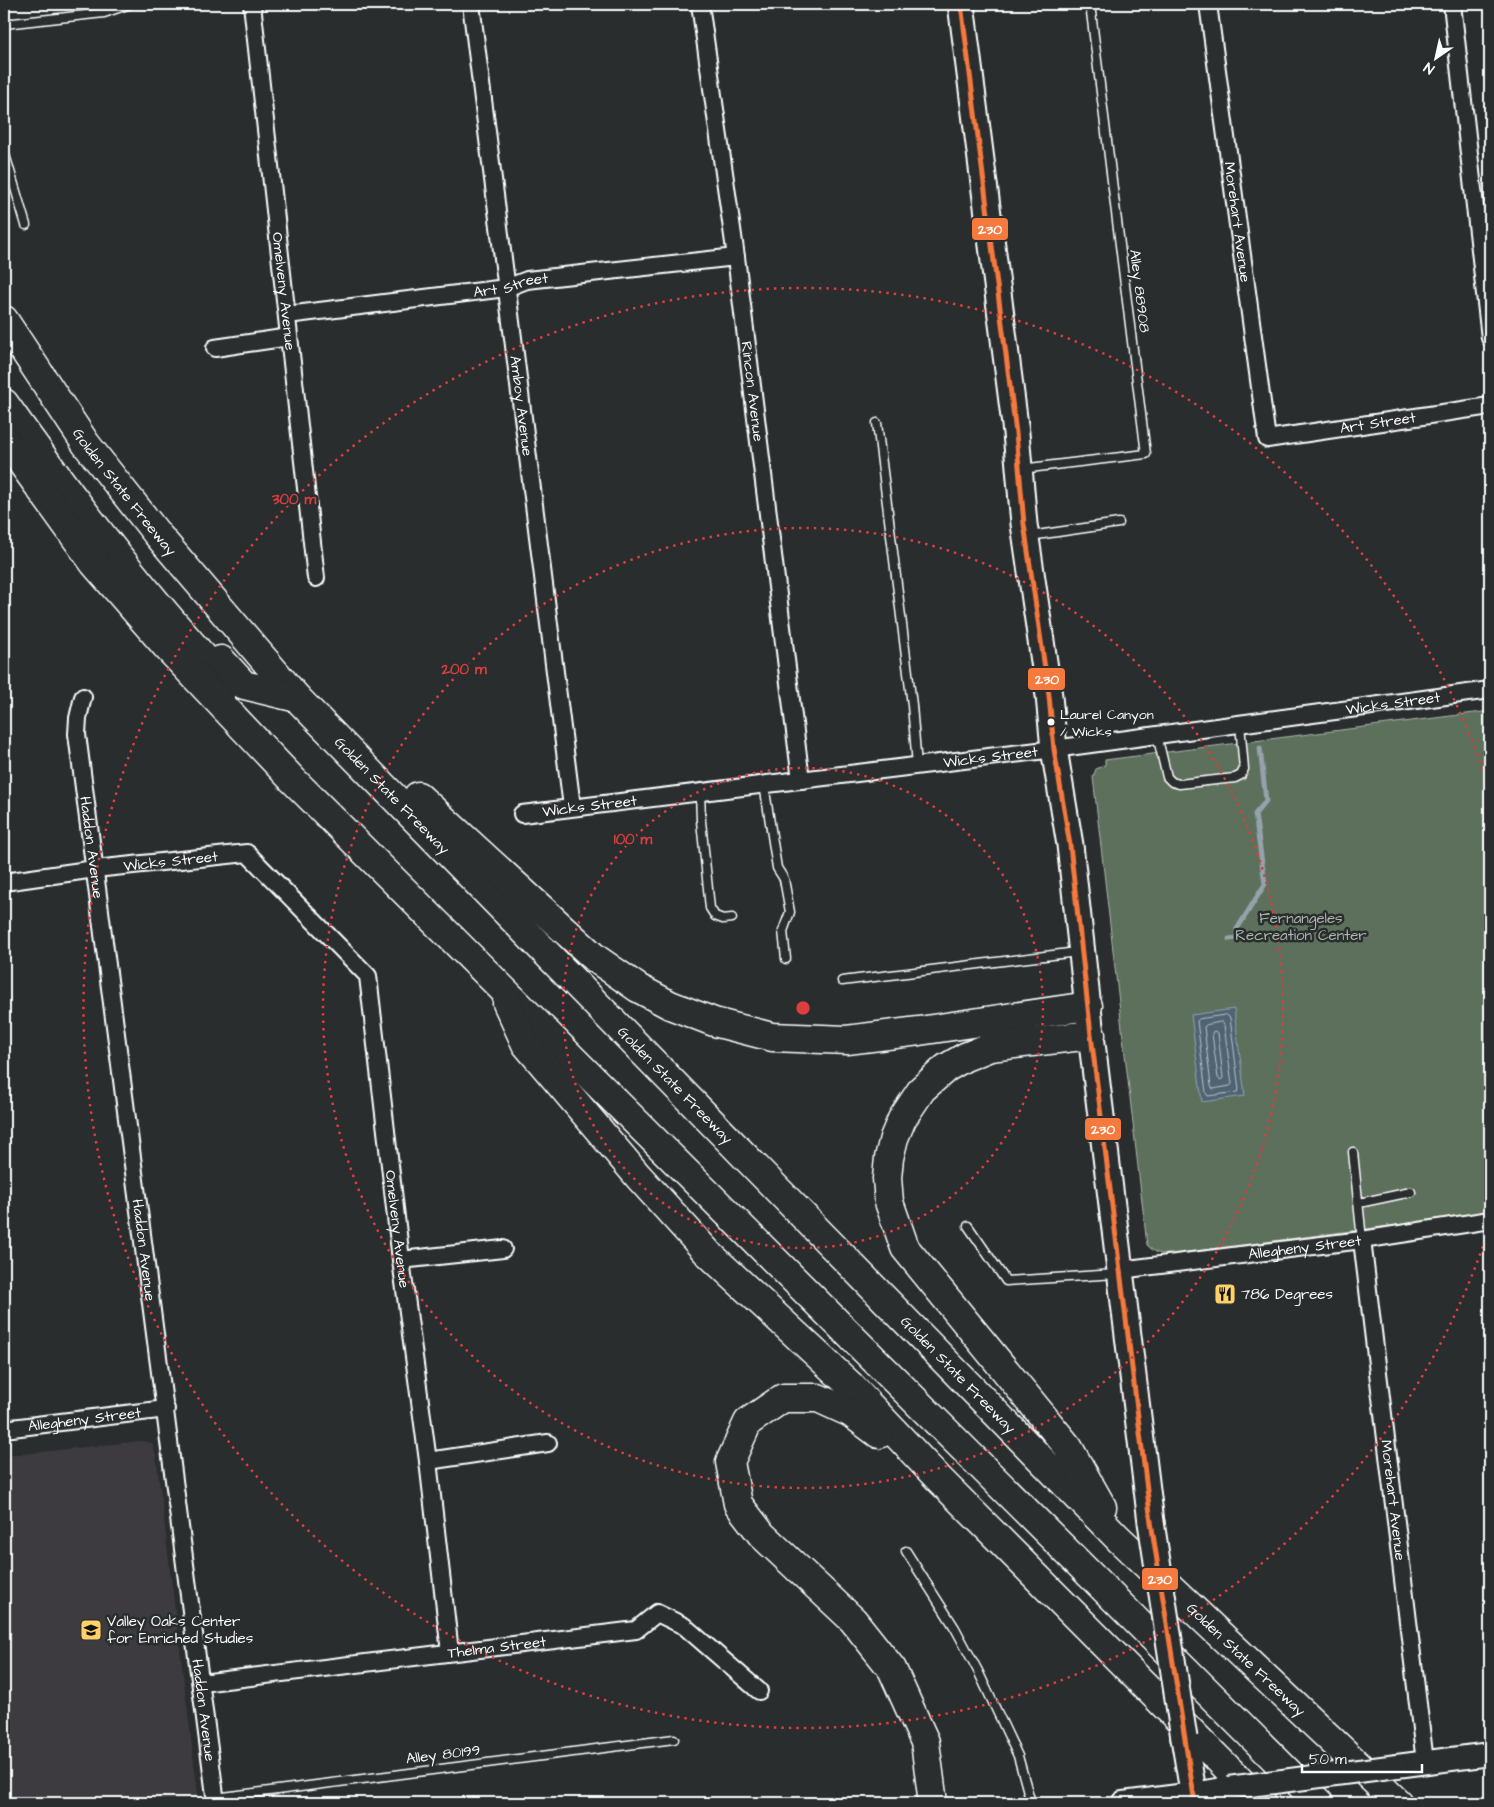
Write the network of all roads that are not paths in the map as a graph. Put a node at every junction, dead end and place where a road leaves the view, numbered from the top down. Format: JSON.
{"nodes":[{"id":1,"x":130,"y":4,"type":"edge"},
{"id":2,"x":252,"y":4,"type":"edge"},
{"id":3,"x":471,"y":4,"type":"edge"},
{"id":4,"x":700,"y":4,"type":"edge"},
{"id":5,"x":961,"y":4,"type":"edge"},
{"id":6,"x":1090,"y":4,"type":"edge"},
{"id":7,"x":1208,"y":4,"type":"edge"},
{"id":8,"x":1452,"y":4,"type":"edge"},
{"id":9,"x":4,"y":24,"type":"edge"},
{"id":10,"x":4,"y":151,"type":"edge"},
{"id":11,"x":26,"y":225,"type":"dead end"},
{"id":12,"x":736,"y":256,"type":"junction"},
{"id":13,"x":506,"y":288,"type":"junction"},
{"id":14,"x":286,"y":315,"type":"junction"},
{"id":15,"x":4,"y":320,"type":"edge"},
{"id":16,"x":289,"y":337,"type":"junction"},
{"id":17,"x":1490,"y":338,"type":"edge"},
{"id":18,"x":215,"y":348,"type":"dead end"},
{"id":19,"x":4,"y":382,"type":"edge"},
{"id":20,"x":4,"y":403,"type":"edge"},
{"id":21,"x":1490,"y":406,"type":"edge"},
{"id":22,"x":877,"y":423,"type":"dead end"},
{"id":23,"x":4,"y":438,"type":"edge"},
{"id":24,"x":1267,"y":439,"type":"joint"},
{"id":25,"x":1019,"y":469,"type":"junction"},
{"id":26,"x":1120,"y":523,"type":"dead end"},
{"id":27,"x":1026,"y":537,"type":"junction"},
{"id":28,"x":316,"y":578,"type":"dead end"},
{"id":29,"x":1490,"y":690,"type":"edge"},
{"id":30,"x":83,"y":697,"type":"dead end"},
{"id":31,"x":297,"y":698,"type":"junction"},
{"id":32,"x":1240,"y":724,"type":"junction"},
{"id":33,"x":1157,"y":735,"type":"junction"},
{"id":34,"x":346,"y":749,"type":"junction"},
{"id":35,"x":1054,"y":749,"type":"junction"},
{"id":36,"x":917,"y":766,"type":"junction"},
{"id":37,"x":292,"y":780,"type":"junction"},
{"id":38,"x":801,"y":780,"type":"junction"},
{"id":39,"x":764,"y":784,"type":"junction"},
{"id":40,"x":700,"y":792,"type":"junction"},
{"id":41,"x":572,"y":807,"type":"junction"},
{"id":42,"x":522,"y":814,"type":"dead end"},
{"id":43,"x":248,"y":853,"type":"joint"},
{"id":44,"x":95,"y":869,"type":"junction"},
{"id":45,"x":4,"y":882,"type":"edge"},
{"id":46,"x":732,"y":918,"type":"dead end"},
{"id":47,"x":1082,"y":951,"type":"junction"},
{"id":48,"x":786,"y":959,"type":"dead end"},
{"id":49,"x":842,"y":980,"type":"dead end"},
{"id":50,"x":500,"y":987,"type":"junction"},
{"id":51,"x":1088,"y":1006,"type":"junction"},
{"id":52,"x":1091,"y":1035,"type":"junction"},
{"id":53,"x":1353,"y":1152,"type":"dead end"},
{"id":54,"x":1412,"y":1192,"type":"dead end"},
{"id":55,"x":1359,"y":1203,"type":"junction"},
{"id":56,"x":1490,"y":1220,"type":"edge"},
{"id":57,"x":968,"y":1226,"type":"dead end"},
{"id":58,"x":1362,"y":1240,"type":"junction"},
{"id":59,"x":503,"y":1249,"type":"dead end"},
{"id":60,"x":401,"y":1260,"type":"junction"},
{"id":61,"x":1120,"y":1272,"type":"junction"},
{"id":62,"x":166,"y":1409,"type":"junction"},
{"id":63,"x":4,"y":1430,"type":"edge"},
{"id":64,"x":548,"y":1443,"type":"dead end"},
{"id":65,"x":428,"y":1460,"type":"junction"},
{"id":66,"x":938,"y":1478,"type":"junction"},
{"id":67,"x":1120,"y":1539,"type":"junction"},
{"id":68,"x":906,"y":1551,"type":"dead end"},
{"id":69,"x":450,"y":1652,"type":"junction"},
{"id":70,"x":200,"y":1682,"type":"junction"},
{"id":71,"x":759,"y":1691,"type":"dead end"},
{"id":72,"x":674,"y":1739,"type":"dead end"},
{"id":73,"x":1490,"y":1754,"type":"edge"},
{"id":74,"x":1425,"y":1762,"type":"junction"},
{"id":75,"x":1195,"y":1799,"type":"edge"},
{"id":76,"x":215,"y":1801,"type":"edge"},
{"id":77,"x":933,"y":1803,"type":"edge"},
{"id":78,"x":1031,"y":1803,"type":"edge"},
{"id":79,"x":1123,"y":1803,"type":"edge"},
{"id":80,"x":1262,"y":1803,"type":"edge"},
{"id":81,"x":1319,"y":1803,"type":"edge"},
{"id":82,"x":1398,"y":1803,"type":"edge"}],
"edges":[{"from":1,"to":9,"type":"lane"},
{"from":2,"to":14,"type":"street","name":"Omelveny Avenue"},
{"from":3,"to":13,"type":"street","name":"Amboy Avenue"},
{"from":4,"to":12,"type":"street","name":"Rincon Avenue"},
{"from":5,"to":25,"type":"main road"},
{"from":6,"to":25,"type":"lane","name":"Alley 88908"},
{"from":7,"to":24,"type":"street","name":"Morehart Avenue"},
{"from":8,"to":17,"type":"street"},
{"from":10,"to":11,"type":"lane"},
{"from":12,"to":13,"type":"street","name":"Art Street"},
{"from":12,"to":38,"type":"street","name":"Rincon Avenue"},
{"from":13,"to":14,"type":"street","name":"Art Street"},
{"from":13,"to":41,"type":"street","name":"Amboy Avenue"},
{"from":14,"to":16,"type":"street","name":"Omelveny Avenue"},
{"from":15,"to":31,"type":"highway","name":"Golden State Freeway"},
{"from":16,"to":18,"type":"street"},
{"from":16,"to":28,"type":"street","name":"Omelveny Avenue"},
{"from":19,"to":31,"type":"highway"},
{"from":20,"to":37,"type":"highway"},
{"from":21,"to":24,"type":"street","name":"Art Street"},
{"from":22,"to":36,"type":"lane"},
{"from":23,"to":37,"type":"highway"},
{"from":25,"to":27,"type":"main road"},
{"from":26,"to":27,"type":"lane"},
{"from":27,"to":35,"type":"main road"},
{"from":29,"to":32,"type":"street","name":"Wicks Street"},
{"from":30,"to":44,"type":"street","name":"Haddon Avenue"},
{"from":31,"to":34,"type":"highway","name":"Golden State Freeway"},
{"from":32,"to":33,"type":"street","name":"Wicks Street"},
{"from":32,"to":33,"type":"lane"},
{"from":33,"to":35,"type":"street","name":"Wicks Street"},
{"from":34,"to":51,"type":"highway"},
{"from":34,"to":67,"type":"highway","name":"Golden State Freeway"},
{"from":35,"to":36,"type":"street","name":"Wicks Street"},
{"from":35,"to":47,"type":"main road"},
{"from":36,"to":38,"type":"street","name":"Wicks Street"},
{"from":37,"to":50,"type":"highway"},
{"from":38,"to":39,"type":"street","name":"Wicks Street"},
{"from":39,"to":40,"type":"street","name":"Wicks Street"},
{"from":39,"to":48,"type":"lane"},
{"from":40,"to":41,"type":"street","name":"Wicks Street"},
{"from":40,"to":46,"type":"lane"},
{"from":41,"to":42,"type":"street","name":"Wicks Street"},
{"from":43,"to":44,"type":"street","name":"Wicks Street"},
{"from":43,"to":60,"type":"street","name":"Omelveny Avenue"},
{"from":44,"to":45,"type":"street","name":"Wicks Street"},
{"from":44,"to":62,"type":"street","name":"Haddon Avenue"},
{"from":47,"to":49,"type":"lane"},
{"from":47,"to":51,"type":"main road"},
{"from":50,"to":66,"type":"highway"},
{"from":50,"to":81,"type":"highway"},
{"from":51,"to":52,"type":"main road"},
{"from":52,"to":61,"type":"main road"},
{"from":52,"to":67,"type":"highway"},
{"from":53,"to":55,"type":"lane"},
{"from":54,"to":55,"type":"lane"},
{"from":55,"to":58,"type":"lane"},
{"from":56,"to":58,"type":"street","name":"Allegheny Street"},
{"from":57,"to":61,"type":"lane"},
{"from":58,"to":61,"type":"street","name":"Allegheny Street"},
{"from":58,"to":74,"type":"street","name":"Morehart Avenue"},
{"from":59,"to":60,"type":"street"},
{"from":60,"to":65,"type":"street","name":"Omelveny Avenue"},
{"from":61,"to":75,"type":"main road","bridge":true},
{"from":62,"to":63,"type":"street","name":"Allegheny Street"},
{"from":62,"to":70,"type":"street","name":"Haddon Avenue"},
{"from":64,"to":65,"type":"street"},
{"from":65,"to":69,"type":"street","name":"Omelveny Avenue"},
{"from":66,"to":77,"type":"highway"},
{"from":66,"to":80,"type":"highway"},
{"from":67,"to":82,"type":"highway","name":"Golden State Freeway"},
{"from":68,"to":78,"type":"lane"},
{"from":69,"to":70,"type":"street","name":"Thelma Street"},
{"from":69,"to":71,"type":"street","name":"Thelma Street"},
{"from":70,"to":76,"type":"street","name":"Haddon Avenue"},
{"from":72,"to":76,"type":"lane","name":"Alley 80199"},
{"from":73,"to":74,"type":"main road"},
{"from":74,"to":75,"type":"main road","bridge":true},
{"from":75,"to":79,"type":"main road"}]}
